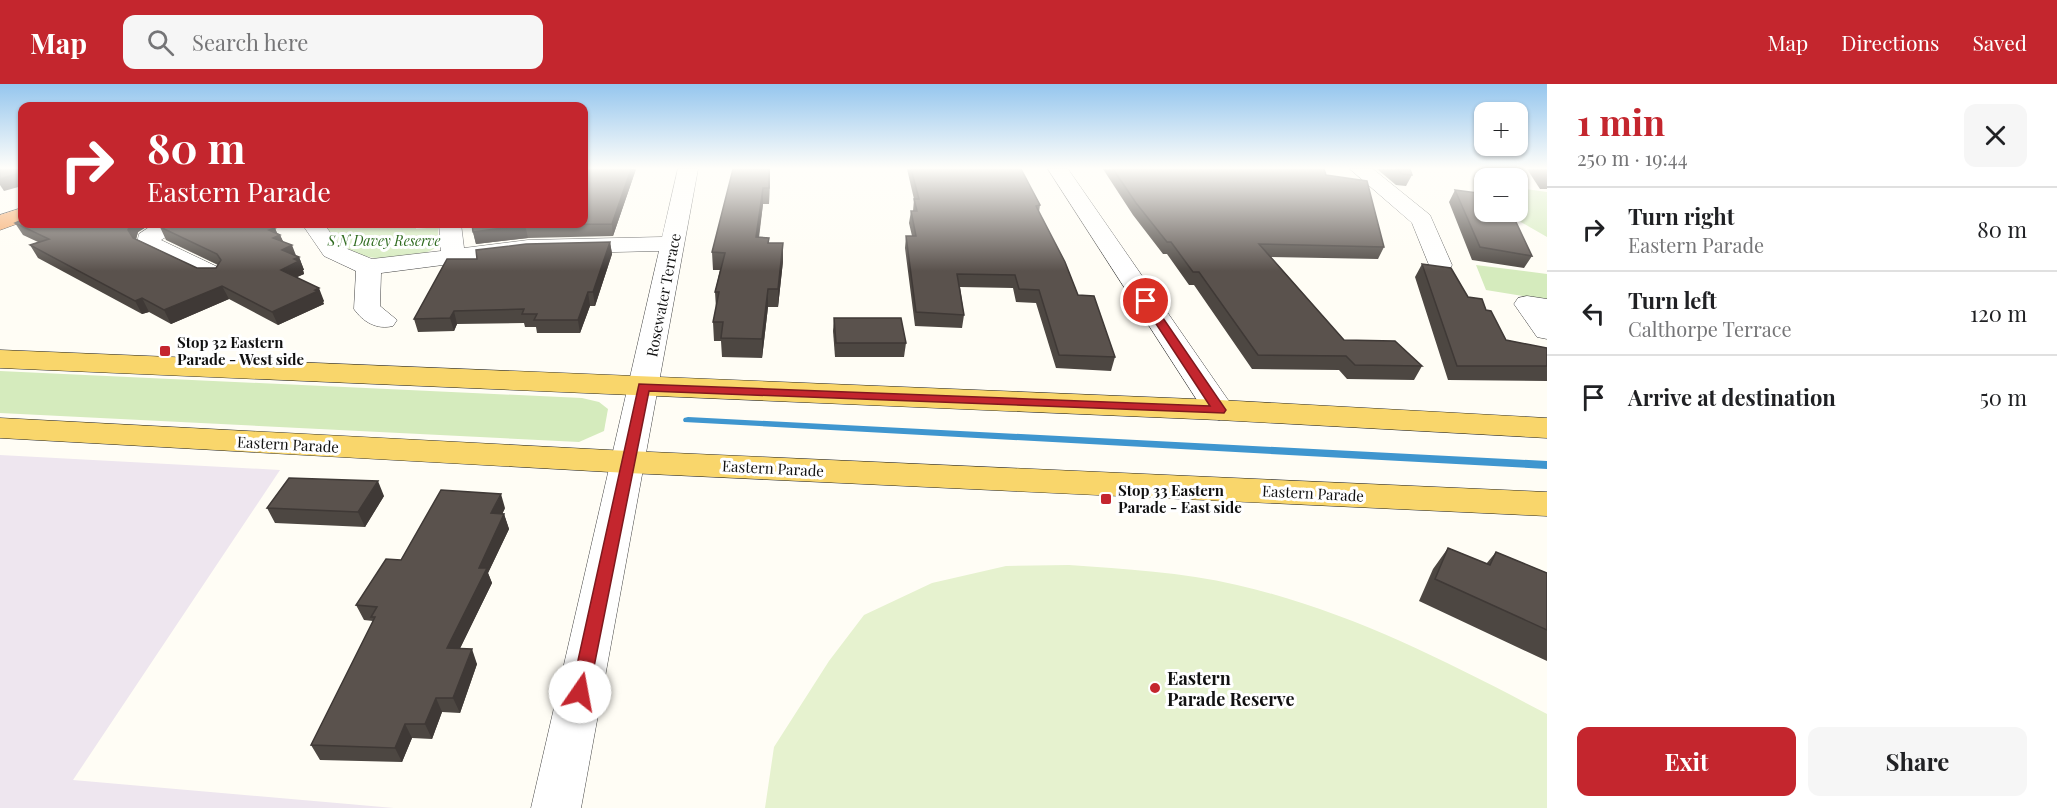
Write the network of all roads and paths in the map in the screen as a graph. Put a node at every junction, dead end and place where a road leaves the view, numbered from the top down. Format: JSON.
{"nodes":[{"id":1,"x":18,"y":203,"type":"edge"},
{"id":2,"x":681,"y":203,"type":"edge"},
{"id":3,"x":1080,"y":203,"type":"edge"},
{"id":4,"x":1401,"y":203,"type":"edge"},
{"id":5,"x":0,"y":209,"type":"edge"},
{"id":6,"x":18,"y":216,"type":"edge"},
{"id":7,"x":0,"y":223,"type":"edge"},
{"id":8,"x":316,"y":228,"type":"edge"},
{"id":9,"x":450,"y":228,"type":"edge"},
{"id":10,"x":161,"y":229,"type":"edge"},
{"id":11,"x":673,"y":244,"type":"junction"},
{"id":12,"x":453,"y":257,"type":"junction"},
{"id":13,"x":1440,"y":265,"type":"edge"},
{"id":14,"x":369,"y":267,"type":"junction"},
{"id":15,"x":213,"y":274,"type":"edge"},
{"id":16,"x":1547,"y":307,"type":"edge"},
{"id":17,"x":383,"y":320,"type":"dead end"},
{"id":18,"x":1547,"y":331,"type":"edge"},
{"id":19,"x":0,"y":359,"type":"edge"},
{"id":20,"x":643,"y":387,"type":"junction"},
{"id":21,"x":1219,"y":410,"type":"junction"},
{"id":22,"x":0,"y":428,"type":"edge"},
{"id":23,"x":1547,"y":428,"type":"edge"},
{"id":24,"x":628,"y":462,"type":"junction"},
{"id":25,"x":1547,"y":504,"type":"edge"},
{"id":26,"x":556,"y":808,"type":"edge"}],
"edges":[{"from":1,"to":5,"type":"highway"},
{"from":2,"to":11,"type":"street","name":"Rosewater Terrace"},
{"from":3,"to":21,"type":"street"},
{"from":4,"to":13,"type":"street"},
{"from":6,"to":7,"type":"highway"},
{"from":8,"to":14,"type":"street"},
{"from":9,"to":12,"type":"street"},
{"from":10,"to":15,"type":"street"},
{"from":11,"to":12,"type":"street"},
{"from":11,"to":20,"type":"street","name":"Rosewater Terrace"},
{"from":12,"to":14,"type":"street"},
{"from":14,"to":17,"type":"street"},
{"from":16,"to":18,"type":"street"},
{"from":19,"to":20,"type":"main road"},
{"from":20,"to":21,"type":"main road"},
{"from":20,"to":24,"type":"street","name":"Rosewater Terrace"},
{"from":21,"to":23,"type":"main road"},
{"from":22,"to":24,"type":"main road","name":"Eastern Parade"},
{"from":24,"to":25,"type":"main road","name":"Eastern Parade"},
{"from":24,"to":26,"type":"street","name":"Rosewater Terrace"}]}
